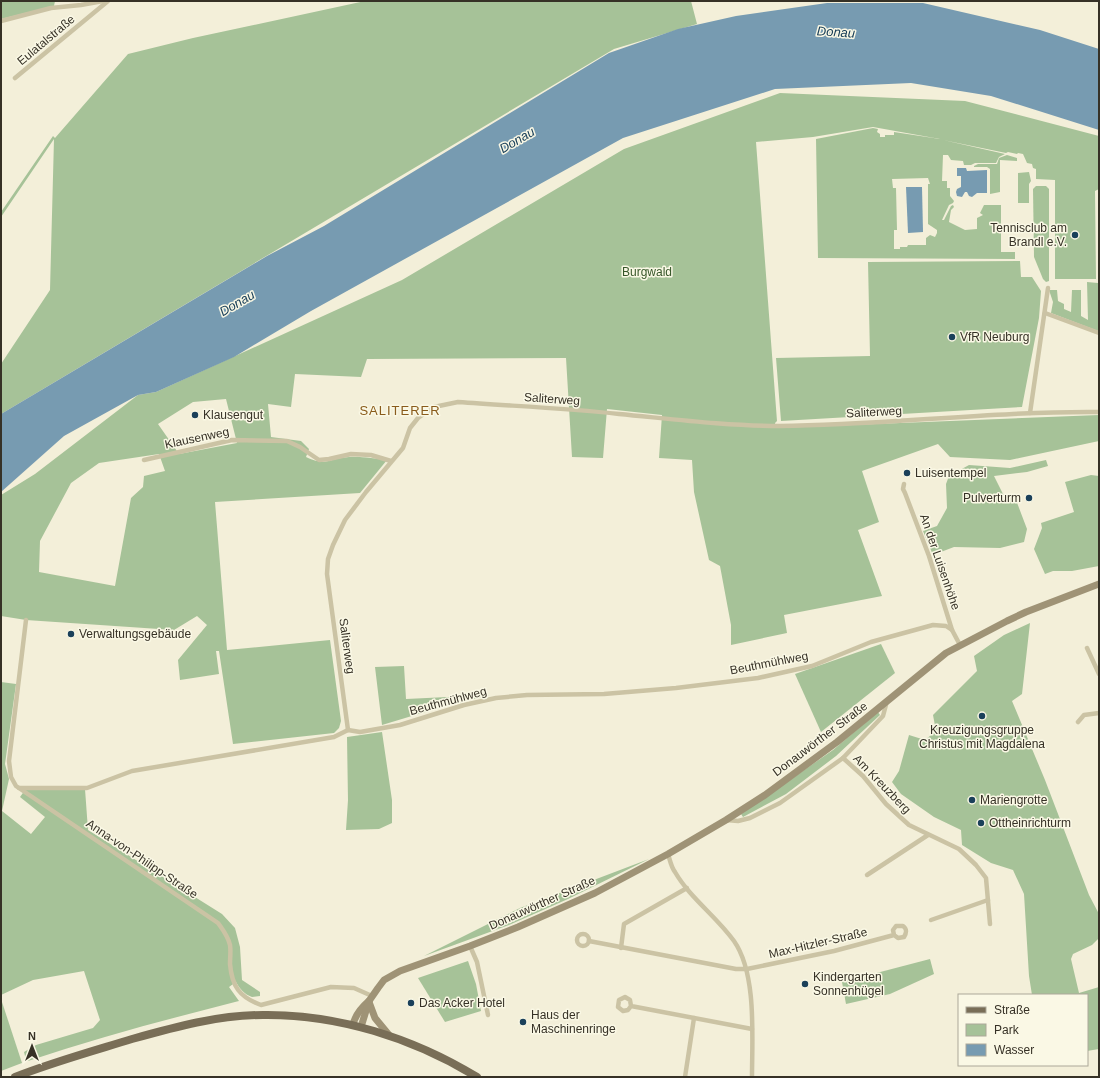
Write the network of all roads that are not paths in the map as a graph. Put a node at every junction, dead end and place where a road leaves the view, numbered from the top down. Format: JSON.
{"nodes":[{"id":1,"x":103,"y":1,"type":"edge"},
{"id":2,"x":108,"y":1,"type":"edge"},
{"id":3,"x":1,"y":21,"type":"edge"},
{"id":4,"x":16,"y":78,"type":"dead end"},
{"id":5,"x":1048,"y":288,"type":"dead end"},
{"id":6,"x":1045,"y":313,"type":"junction"},
{"id":7,"x":1099,"y":333,"type":"edge"},
{"id":8,"x":1099,"y":412,"type":"edge"},
{"id":9,"x":1030,"y":413,"type":"junction"},
{"id":10,"x":144,"y":460,"type":"dead end"},
{"id":11,"x":392,"y":461,"type":"junction"},
{"id":12,"x":904,"y":484,"type":"dead end"},
{"id":13,"x":1099,"y":584,"type":"edge"},
{"id":14,"x":26,"y":620,"type":"dead end"},
{"id":15,"x":952,"y":630,"type":"junction"},
{"id":16,"x":960,"y":646,"type":"junction"},
{"id":17,"x":1087,"y":648,"type":"dead end"},
{"id":18,"x":1099,"y":674,"type":"edge"},
{"id":19,"x":887,"y":701,"type":"junction"},
{"id":20,"x":1099,"y":713,"type":"edge"},
{"id":21,"x":1078,"y":722,"type":"dead end"},
{"id":22,"x":348,"y":730,"type":"junction"},
{"id":23,"x":843,"y":758,"type":"junction"},
{"id":24,"x":19,"y":788,"type":"junction"},
{"id":25,"x":726,"y":820,"type":"junction"},
{"id":26,"x":928,"y":836,"type":"junction"},
{"id":27,"x":668,"y":854,"type":"junction"},
{"id":28,"x":867,"y":875,"type":"dead end"},
{"id":29,"x":687,"y":888,"type":"junction"},
{"id":30,"x":988,"y":900,"type":"junction"},
{"id":31,"x":931,"y":920,"type":"dead end"},
{"id":32,"x":990,"y":924,"type":"dead end"},
{"id":33,"x":894,"y":934,"type":"dead end"},
{"id":34,"x":589,"y":941,"type":"dead end"},
{"id":35,"x":470,"y":946,"type":"junction"},
{"id":36,"x":621,"y":948,"type":"junction"},
{"id":37,"x":747,"y":969,"type":"junction"},
{"id":38,"x":371,"y":998,"type":"junction"},
{"id":39,"x":632,"y":1006,"type":"dead end"},
{"id":40,"x":488,"y":1016,"type":"dead end"},
{"id":41,"x":694,"y":1018,"type":"junction"},
{"id":42,"x":357,"y":1026,"type":"junction"},
{"id":43,"x":752,"y":1029,"type":"junction"},
{"id":44,"x":389,"y":1035,"type":"junction"},
{"id":45,"x":15,"y":1077,"type":"edge"},
{"id":46,"x":477,"y":1077,"type":"edge"},
{"id":47,"x":685,"y":1077,"type":"edge"},
{"id":48,"x":752,"y":1077,"type":"edge"}],
"edges":[{"from":1,"to":3,"type":"street","name":"Eulatalstraße"},
{"from":2,"to":4,"type":"street","name":"Eulatalstraße"},
{"from":5,"to":6,"type":"street"},
{"from":6,"to":7,"type":"street"},
{"from":6,"to":9,"type":"street"},
{"from":8,"to":9,"type":"street","name":"Saliterweg"},
{"from":9,"to":11,"type":"street","name":"Saliterweg"},
{"from":10,"to":11,"type":"street","name":"Klausenweg"},
{"from":11,"to":22,"type":"street","name":"Saliterweg"},
{"from":12,"to":15,"type":"street","name":"An der Luisenhöhe"},
{"from":13,"to":16,"type":"main road","name":"Donauwörther Straße"},
{"from":14,"to":24,"type":"street","name":"Anna-von-Philipp-Straße"},
{"from":15,"to":16,"type":"street","name":"An der Luisenhöhe"},
{"from":15,"to":22,"type":"street","name":"Beuthmühlweg"},
{"from":16,"to":19,"type":"main road","name":"Donauwörther Straße"},
{"from":17,"to":18,"type":"street"},
{"from":19,"to":23,"type":"street","name":"Donauwörther Straße"},
{"from":19,"to":25,"type":"main road","name":"Donauwörther Straße"},
{"from":20,"to":21,"type":"street"},
{"from":22,"to":24,"type":"street","name":"Beuthmühlweg"},
{"from":23,"to":25,"type":"street","name":"Donauwörther Straße"},
{"from":23,"to":26,"type":"street","name":"Am Kreuzberg"},
{"from":24,"to":38,"type":"street","name":"Anna-von-Philipp-Straße"},
{"from":25,"to":27,"type":"main road","name":"Donauwörther Straße"},
{"from":26,"to":28,"type":"street"},
{"from":26,"to":30,"type":"street","name":"Am Kreuzberg"},
{"from":27,"to":29,"type":"street"},
{"from":27,"to":35,"type":"main road","name":"Donauwörther Straße"},
{"from":29,"to":36,"type":"street"},
{"from":29,"to":37,"type":"street"},
{"from":30,"to":31,"type":"street"},
{"from":30,"to":32,"type":"street","name":"Am Kreuzberg"},
{"from":33,"to":37,"type":"street","name":"Max-Hitzler-Straße"},
{"from":34,"to":36,"type":"street","name":"Max-Hitzler-Straße"},
{"from":35,"to":38,"type":"main road","name":"Donauwörther Straße"},
{"from":35,"to":40,"type":"street"},
{"from":36,"to":37,"type":"street","name":"Max-Hitzler-Straße"},
{"from":37,"to":43,"type":"street"},
{"from":38,"to":42,"type":"main road","name":"Donauwörther Straße"},
{"from":38,"to":44,"type":"main road"},
{"from":39,"to":41,"type":"street"},
{"from":41,"to":43,"type":"street"},
{"from":41,"to":47,"type":"street"},
{"from":42,"to":44,"type":"main road"},
{"from":42,"to":45,"type":"main road"},
{"from":43,"to":48,"type":"street"},
{"from":44,"to":46,"type":"main road"}]}
